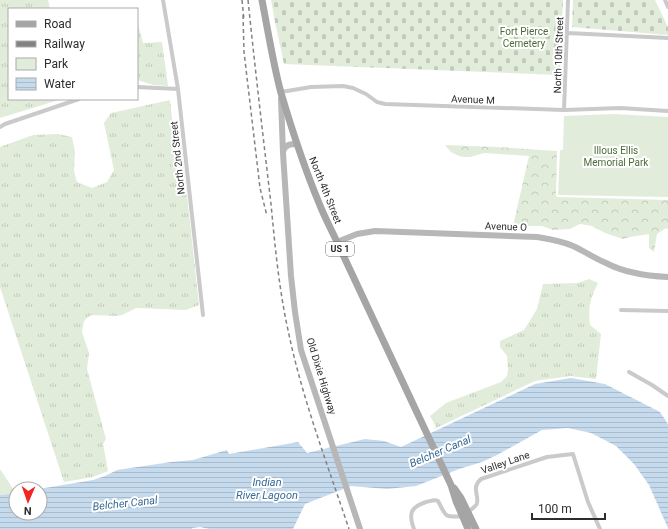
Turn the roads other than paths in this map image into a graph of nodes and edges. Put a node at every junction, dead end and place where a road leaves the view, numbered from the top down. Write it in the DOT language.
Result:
graph roads {
  1 [pos="163,0"];
  2 [pos="262,0"];
  3 [pos="568,0"];
  4 [pos="665,0"];
  5 [pos="668,8"];
  6 [pos="568,33"];
  7 [pos="668,38"];
  8 [pos="138,87"];
  9 [pos="178,90"];
  10 [pos="281,92"];
  11 [pos="76,100"];
  12 [pos="564,110"];
  13 [pos="668,112"];
  14 [pos="0,127"];
  15 [pos="297,144"];
  16 [pos="283,153"];
  17 [pos="337,242"];
  18 [pos="668,277"];
  19 [pos="621,310"];
  20 [pos="668,311"];
  21 [pos="202,315"];
  22 [pos="629,372"];
  23 [pos="668,396"];
  24 [pos="465,514"];
  25 [pos="360,529"];
  26 [pos="414,529"];
  27 [pos="468,529"];
  28 [pos="476,529"];
  29 [pos="600,529"];
  1 -- 9 [label="street, North 2nd Street"];
  2 -- 10 [label="main road, North 4th Street / US 1"];
  3 -- 6 [label="street, North 10th Street"];
  4 -- 5 [label="street"];
  6 -- 7 [label="street"];
  6 -- 12 [label="street, North 10th Street"];
  8 -- 9 [label="street"];
  9 -- 21 [label="street, North 2nd Street"];
  10 -- 12 [label="street, Avenue M"];
  10 -- 15 [label="main road, North 4th Street / US 1"];
  10 -- 16 [label="street, Old Dixie Highway"];
  11 -- 14 [label="street"];
  12 -- 13 [label="street, Avenue M"];
  15 -- 16 [label="street"];
  15 -- 17 [label="main road, North 4th Street / US 1"];
  16 -- 25 [label="street, Old Dixie Highway"];
  17 -- 18 [label="street, Avenue O"];
  17 -- 24 [label="main road, North 4th Street / US 1"];
  19 -- 20 [label="street"];
  22 -- 23 [label="street"];
  24 -- 26 [label="street"];
  24 -- 27 [label="main road, US 1"];
  24 -- 28 [label="main road, US 1"];
  24 -- 29 [label="street, Valley Lane"];
}
